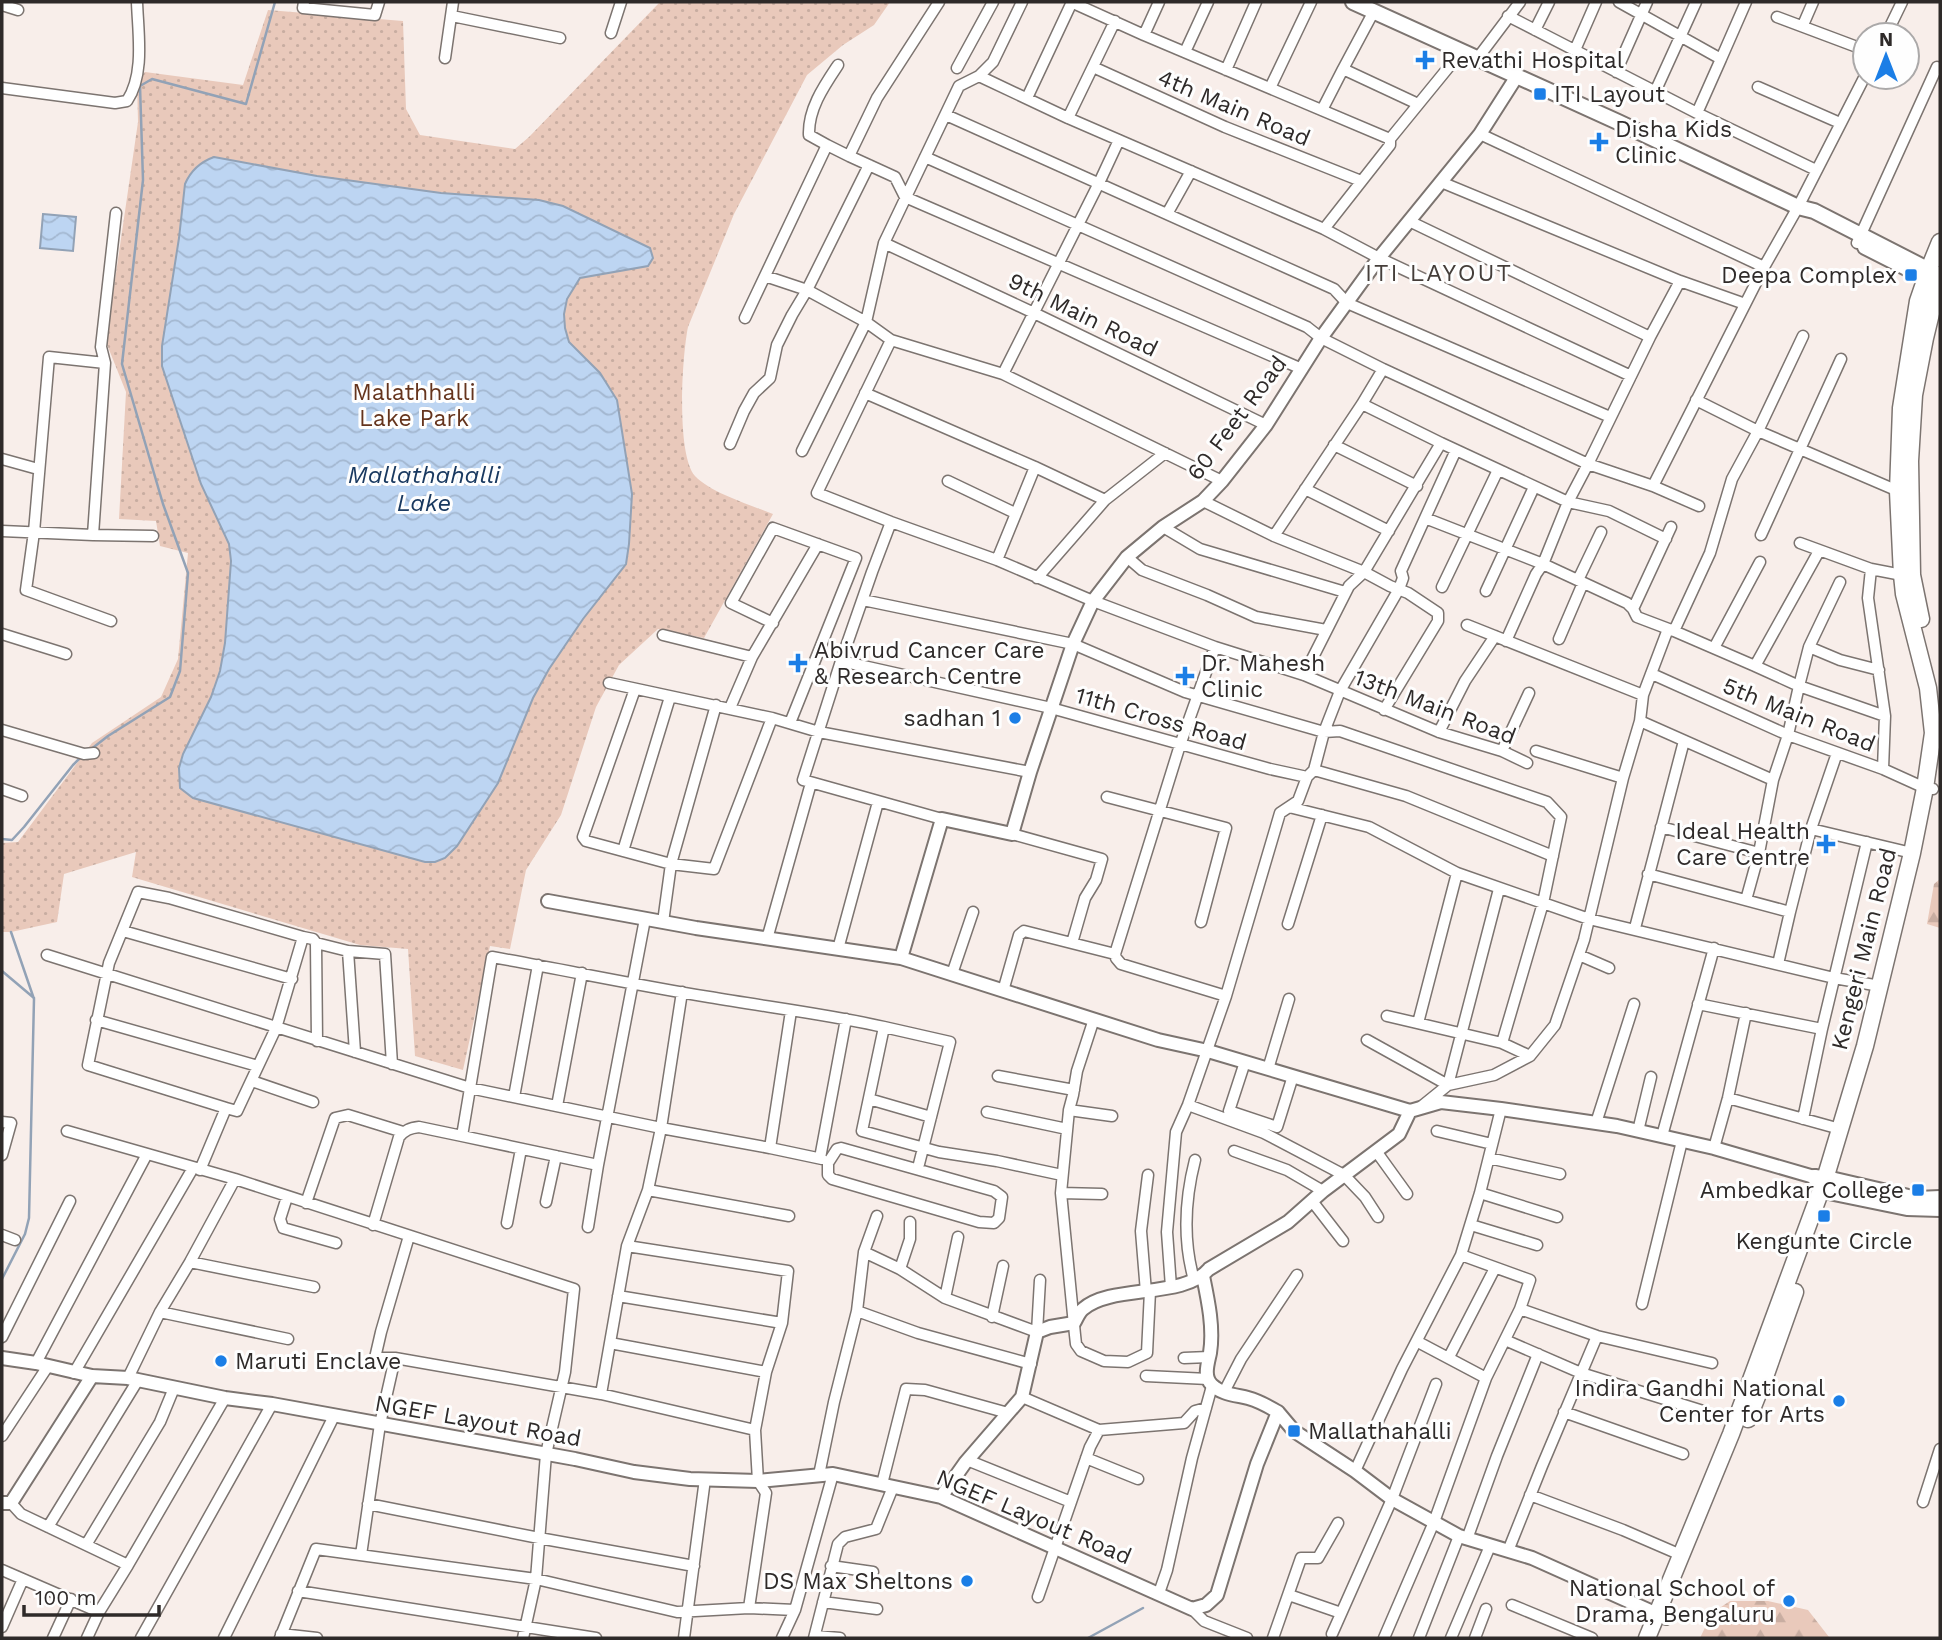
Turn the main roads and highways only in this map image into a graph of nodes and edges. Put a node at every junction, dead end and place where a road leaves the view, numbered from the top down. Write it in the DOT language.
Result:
graph roads {
  1 [pos="1353,2"];
  2 [pos="1940,242"];
  3 [pos="1935,276"];
  4 [pos="1910,594"];
  5 [pos="1929,789"];
  6 [pos="1825,1183"];
  7 [pos="1940,1198"];
  8 [pos="1940,1209"];
  9 [pos="1662,1616"];
  10 [pos="1647,1638"];
  11 [pos="1659,1638"];
  1 -- 3 [label="main road"];
  2 -- 3 [label="main road, Kengeri Main Road"];
  3 -- 4 [label="main road, Kengeri Main Road"];
  3 -- 4 [label="main road, Kengeri Main Road"];
  4 -- 5 [label="main road, Kengeri Main Road"];
  5 -- 6 [label="main road, Kengeri Main Road"];
  5 -- 6 [label="main road, Kengeri Main Road"];
  6 -- 7 [label="main road"];
  6 -- 8 [label="main road"];
  6 -- 9 [label="main road, Kengeri Main Road"];
  6 -- 9 [label="main road, Kengeri Main Road"];
  9 -- 10 [label="main road, Kengeri Main Road"];
  9 -- 11 [label="main road, Kengeri Main Road"];
}
